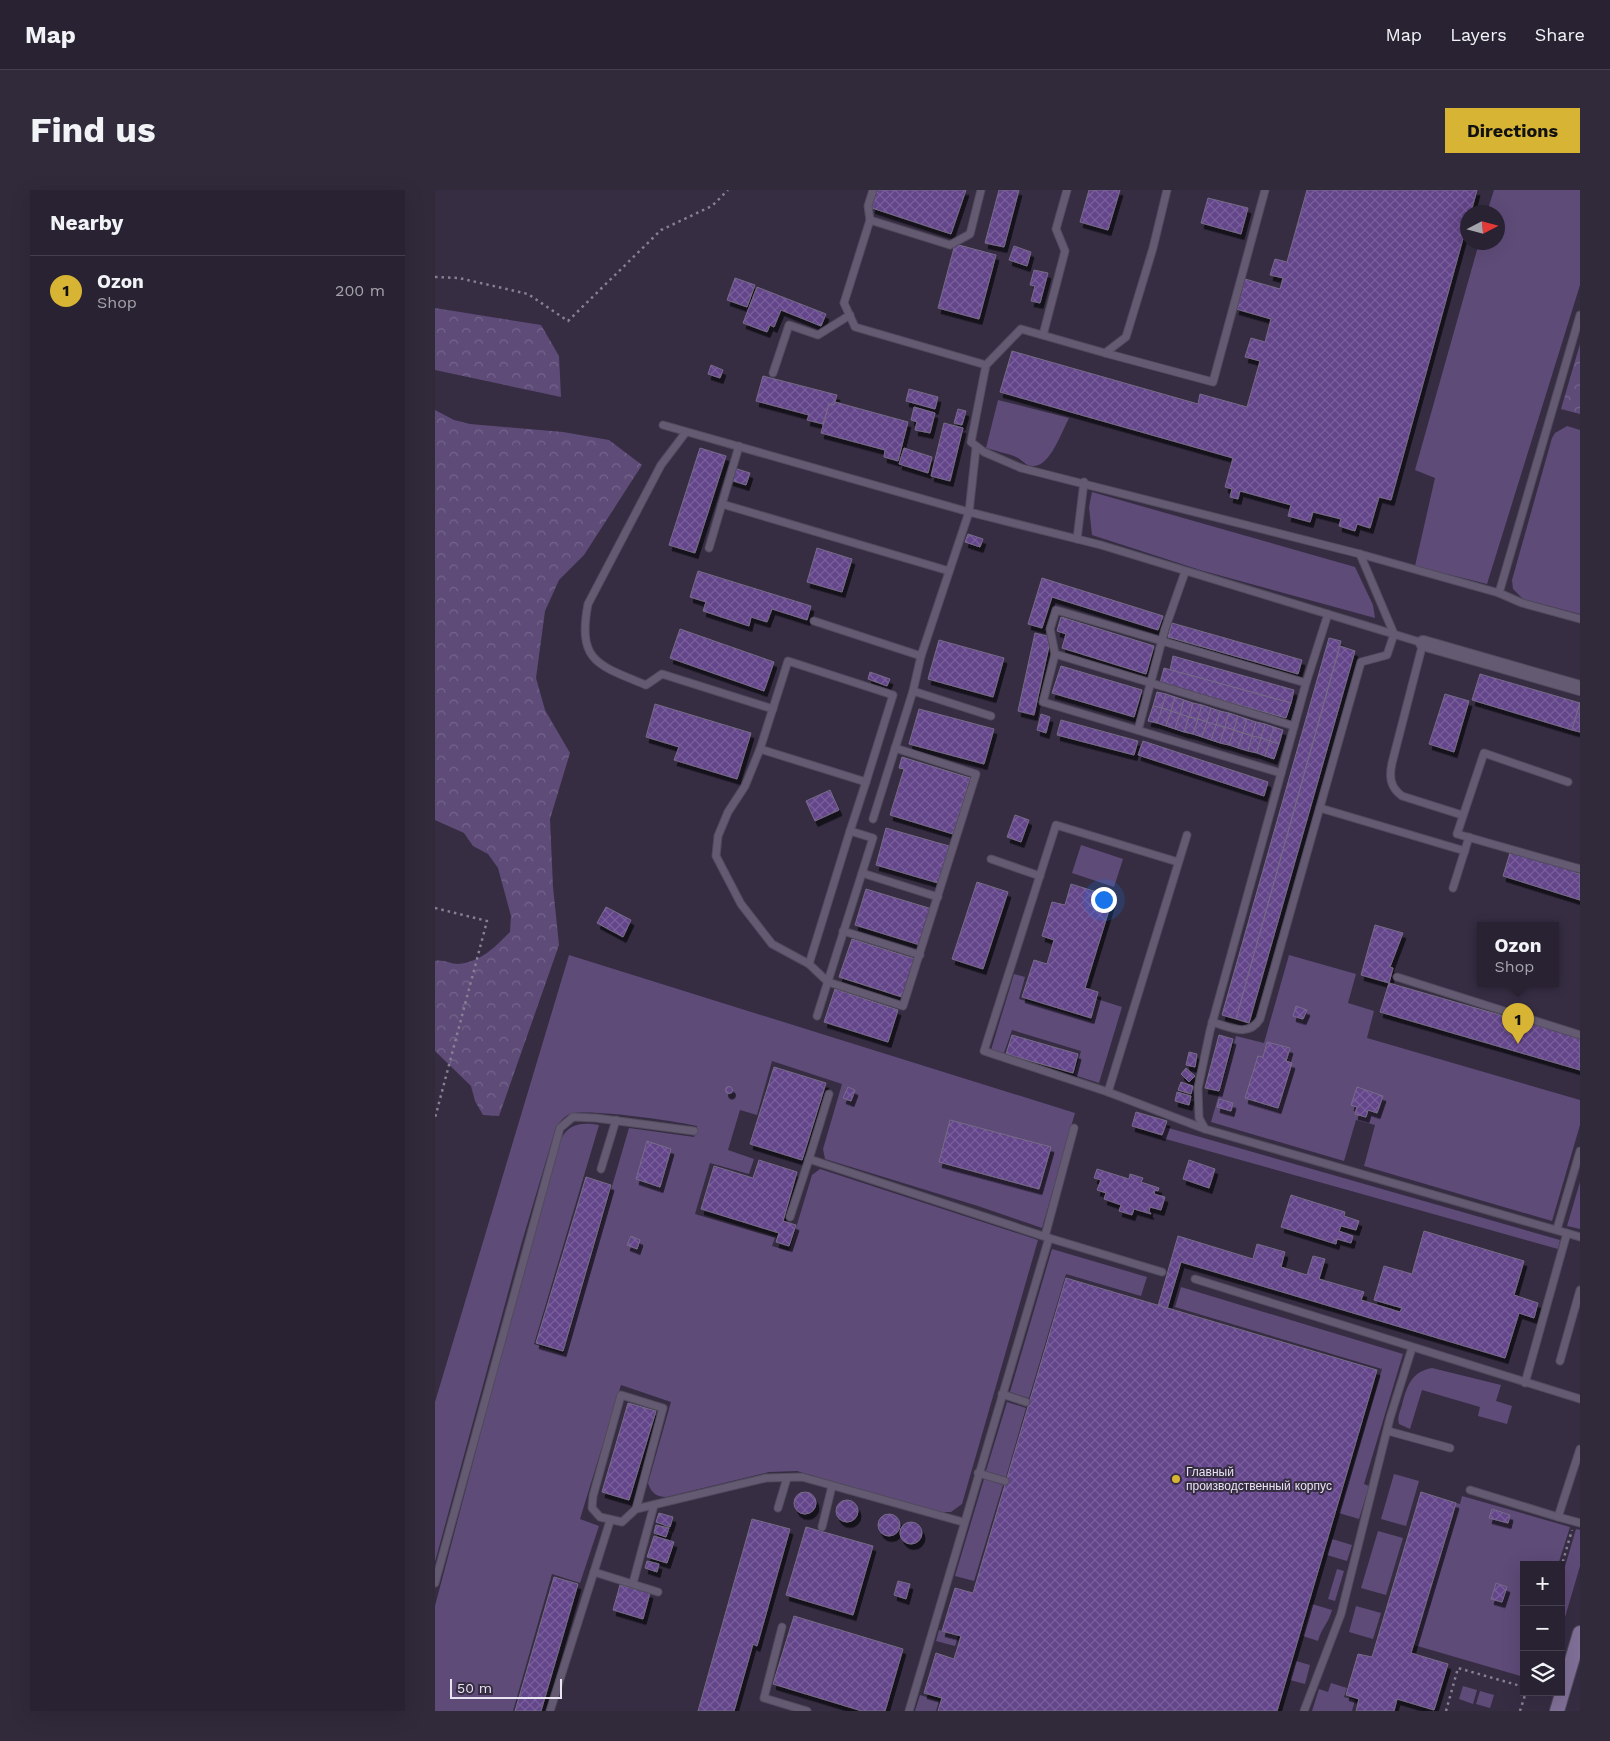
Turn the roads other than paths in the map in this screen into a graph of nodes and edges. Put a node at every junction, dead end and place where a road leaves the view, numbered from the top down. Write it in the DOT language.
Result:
graph roads {
  1 [pos="873,190"];
  2 [pos="981,190"];
  3 [pos="1067,190"];
  4 [pos="1167,190"];
  5 [pos="1265,190"];
  6 [pos="870,220"];
  7 [pos="850,315"];
  8 [pos="1580,315"];
  9 [pos="1043,335"];
  10 [pos="1105,353"];
  11 [pos="986,365"];
  12 [pos="773,373"];
  13 [pos="663,425"];
  14 [pos="686,432"];
  15 [pos="739,446"];
  16 [pos="976,448"];
  17 [pos="1084,482"];
  18 [pos="722,504"];
  19 [pos="969,512"];
  20 [pos="1077,540"];
  21 [pos="709,548"];
  22 [pos="1360,554"];
  23 [pos="949,571"];
  24 [pos="1185,572"];
  25 [pos="1499,593"];
  26 [pos="1328,614"];
  27 [pos="1580,619"];
  28 [pos="814,621"];
  29 [pos="1394,634"];
  30 [pos="1162,641"];
  31 [pos="1423,643"];
  32 [pos="1055,654"];
  33 [pos="921,656"];
  34 [pos="1306,683"];
  35 [pos="1151,684"];
  36 [pos="1580,688"];
  37 [pos="913,691"];
  38 [pos="773,709"];
  39 [pos="991,716"];
  40 [pos="1294,726"];
  41 [pos="1138,730"];
  42 [pos="895,748"];
  43 [pos="761,749"];
  44 [pos="1281,773"];
  45 [pos="866,782"];
  46 [pos="1568,782"];
  47 [pos="1320,808"];
  48 [pos="1463,815"];
  49 [pos="873,819"];
  50 [pos="851,831"];
  51 [pos="1187,835"];
  52 [pos="1469,837"];
  53 [pos="1465,851"];
  54 [pos="991,859"];
  55 [pos="1178,862"];
  56 [pos="1580,869"];
  57 [pos="862,873"];
  58 [pos="1039,876"];
  59 [pos="1453,888"];
  60 [pos="938,897"];
  61 [pos="843,931"];
  62 [pos="920,955"];
  63 [pos="809,964"];
  64 [pos="1397,977"];
  65 [pos="827,982"];
  66 [pos="817,1016"];
  67 [pos="1212,1022"];
  68 [pos="1580,1035"];
  69 [pos="1108,1092"];
  70 [pos="829,1094"];
  71 [pos="616,1120"];
  72 [pos="1074,1128"];
  73 [pos="1205,1129"];
  74 [pos="694,1131"];
  75 [pos="1580,1151"];
  76 [pos="809,1159"];
  77 [pos="601,1169"];
  78 [pos="790,1217"];
  79 [pos="1557,1229"];
  80 [pos="1567,1233"];
  81 [pos="1047,1237"];
  82 [pos="1580,1237"];
  83 [pos="1162,1272"];
  84 [pos="1195,1279"];
  85 [pos="1580,1290"];
  86 [pos="1413,1348"];
  87 [pos="1560,1361"];
  88 [pos="1525,1383"];
  89 [pos="1002,1394"];
  90 [pos="1580,1399"];
  91 [pos="1026,1402"];
  92 [pos="1388,1431"];
  93 [pos="1450,1448"];
  94 [pos="1580,1449"];
  95 [pos="978,1473"];
  96 [pos="787,1478"];
  97 [pos="1005,1481"];
  98 [pos="832,1486"];
  99 [pos="1470,1490"];
  100 [pos="654,1504"];
  101 [pos="778,1508"];
  102 [pos="636,1509"];
  103 [pos="1558,1517"];
  104 [pos="610,1521"];
  105 [pos="963,1522"];
  106 [pos="1577,1522"];
  107 [pos="822,1527"];
  108 [pos="594,1572"];
  109 [pos="435,1583"];
  110 [pos="633,1583"];
  111 [pos="658,1592"];
  112 [pos="782,1627"];
  113 [pos="1580,1633"];
  114 [pos="550,1711"];
  115 [pos="807,1711"];
  116 [pos="909,1711"];
  117 [pos="1304,1711"];
  118 [pos="1557,1711"];
  1 -- 6 [label="lane"];
  2 -- 6 [label="lane"];
  3 -- 9 [label="lane"];
  4 -- 10 [label="lane"];
  5 -- 10 [label="lane"];
  6 -- 7 [label="lane"];
  7 -- 11 [label="lane"];
  7 -- 12 [label="lane"];
  8 -- 25 [label="lane"];
  9 -- 10 [label="lane"];
  9 -- 11 [label="lane"];
  11 -- 16 [label="lane"];
  13 -- 14 [label="lane"];
  14 -- 15 [label="lane"];
  14 -- 38 [label="lane"];
  15 -- 18 [label="lane"];
  15 -- 19 [label="lane"];
  16 -- 17 [label="lane"];
  16 -- 19 [label="lane"];
  17 -- 20 [label="lane"];
  17 -- 22 [label="lane"];
  18 -- 21 [label="lane"];
  18 -- 23 [label="lane"];
  19 -- 20 [label="lane"];
  19 -- 23 [label="lane"];
  20 -- 24 [label="lane"];
  22 -- 25 [label="lane"];
  22 -- 29 [label="lane"];
  23 -- 33 [label="lane"];
  24 -- 26 [label="lane"];
  24 -- 30 [label="lane"];
  25 -- 27 [label="lane"];
  26 -- 29 [label="lane"];
  26 -- 34 [label="lane"];
  28 -- 33 [label="lane"];
  29 -- 31 [label="lane"];
  29 -- 47 [label="lane"];
  30 -- 32 [label="lane"];
  30 -- 34 [label="lane"];
  30 -- 35 [label="lane"];
  31 -- 36 [label="street"];
  31 -- 48 [label="lane"];
  32 -- 35 [label="lane"];
  32 -- 41 [label="lane"];
  33 -- 37 [label="lane"];
  34 -- 40 [label="lane"];
  35 -- 40 [label="lane"];
  35 -- 41 [label="lane"];
  37 -- 39 [label="lane"];
  37 -- 42 [label="lane"];
  38 -- 43 [label="lane"];
  38 -- 45 [label="lane"];
  40 -- 44 [label="lane"];
  41 -- 44 [label="lane"];
  42 -- 49 [label="lane"];
  42 -- 60 [label="lane"];
  43 -- 45 [label="lane"];
  43 -- 63 [label="lane"];
  44 -- 67 [label="lane"];
  45 -- 50 [label="lane"];
  46 -- 48 [label="lane"];
  47 -- 53 [label="lane"];
  47 -- 67 [label="lane"];
  48 -- 52 [label="lane"];
  50 -- 57 [label="lane"];
  50 -- 63 [label="lane"];
  51 -- 55 [label="lane"];
  52 -- 53 [label="lane"];
  52 -- 56 [label="lane"];
  53 -- 59 [label="lane"];
  54 -- 58 [label="lane"];
  55 -- 58 [label="lane"];
  55 -- 69 [label="lane"];
  57 -- 60 [label="lane"];
  57 -- 61 [label="lane"];
  58 -- 69 [label="lane"];
  60 -- 62 [label="lane"];
  61 -- 62 [label="lane"];
  61 -- 65 [label="lane"];
  62 -- 65 [label="lane"];
  63 -- 65 [label="lane"];
  64 -- 68 [label="lane"];
  65 -- 66 [label="lane"];
  67 -- 73 [label="lane"];
  69 -- 73 [label="lane"];
  70 -- 76 [label="lane"];
  71 -- 74 [label="lane"];
  71 -- 77 [label="lane"];
  71 -- 109 [label="lane"];
  72 -- 81 [label="lane"];
  73 -- 79 [label="lane"];
  75 -- 79 [label="lane"];
  76 -- 78 [label="lane"];
  76 -- 81 [label="lane"];
  79 -- 80 [label="lane"];
  80 -- 82 [label="lane"];
  80 -- 88 [label="lane"];
  81 -- 83 [label="lane"];
  81 -- 89 [label="lane"];
  84 -- 86 [label="lane"];
  85 -- 87 [label="lane"];
  86 -- 88 [label="lane"];
  86 -- 92 [label="lane"];
  88 -- 90 [label="lane"];
  89 -- 91 [label="lane"];
  89 -- 95 [label="lane"];
  92 -- 93 [label="lane"];
  92 -- 117 [label="lane"];
  94 -- 103 [label="lane"];
  95 -- 97 [label="lane"];
  95 -- 105 [label="lane"];
  96 -- 98 [label="lane"];
  96 -- 100 [label="lane"];
  96 -- 101 [label="lane"];
  98 -- 105 [label="lane"];
  98 -- 107 [label="lane"];
  99 -- 103 [label="lane"];
  100 -- 102 [label="lane"];
  100 -- 110 [label="lane"];
  102 -- 104 [label="lane"];
  102 -- 104 [label="lane"];
  103 -- 106 [label="lane"];
  104 -- 108 [label="lane"];
  105 -- 116 [label="lane"];
  108 -- 110 [label="lane"];
  108 -- 114 [label="lane"];
  110 -- 111 [label="lane"];
  112 -- 115 [label="lane"];
  113 -- 118 [label="main road"];
}
